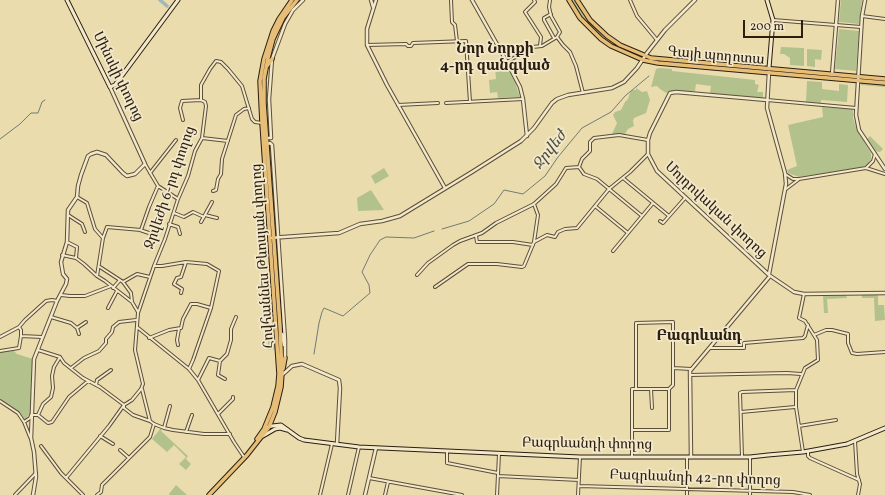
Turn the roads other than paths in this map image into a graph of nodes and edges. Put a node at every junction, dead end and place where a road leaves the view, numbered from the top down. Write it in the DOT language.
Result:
graph roads {
  1 [pos="67,0"];
  2 [pos="178,0"];
  3 [pos="292,0"];
  4 [pos="297,0"];
  5 [pos="303,0"];
  6 [pos="371,0"];
  7 [pos="376,0"];
  8 [pos="451,0"];
  9 [pos="472,0"];
  10 [pos="534,0"];
  11 [pos="550,0"];
  12 [pos="570,0"];
  13 [pos="577,0"];
  14 [pos="630,0"];
  15 [pos="695,0"];
  16 [pos="767,0"];
  17 [pos="838,0"];
  18 [pos="865,0"];
  19 [pos="373,8"];
  20 [pos="293,10"];
  21 [pos="551,14"];
  22 [pos="862,16"];
  23 [pos="885,19"];
  24 [pos="773,20"];
  25 [pos="836,25"];
  26 [pos="862,27"];
  27 [pos="556,38"];
  28 [pos="657,40"];
  29 [pos="457,41"];
  30 [pos="367,45"];
  31 [pos="540,46"];
  32 [pos="645,56"];
  33 [pos="272,59"];
  34 [pos="643,60"];
  35 [pos="507,62"];
  36 [pos="266,67"];
  37 [pos="769,71"];
  38 [pos="832,75"];
  39 [pos="857,79"];
  40 [pos="885,79"];
  41 [pos="885,83"];
  42 [pos="110,87"];
  43 [pos="583,93"];
  44 [pos="262,95"];
  45 [pos="523,99"];
  46 [pos="201,100"];
  47 [pos="767,100"];
  48 [pos="470,102"];
  49 [pos="263,103"];
  50 [pos="438,103"];
  51 [pos="446,103"];
  52 [pos="398,105"];
  53 [pos="249,108"];
  54 [pos="856,108"];
  55 [pos="183,120"];
  56 [pos="262,123"];
  57 [pos="527,136"];
  58 [pos="202,138"];
  59 [pos="176,140"];
  60 [pos="648,140"];
  61 [pos="228,141"];
  62 [pos="266,142"];
  63 [pos="648,154"];
  64 [pos="874,154"];
  65 [pos="145,164"];
  66 [pos="580,167"];
  67 [pos="866,168"];
  68 [pos="885,169"];
  69 [pos="150,173"];
  70 [pos="785,173"];
  71 [pos="885,174"];
  72 [pos="623,178"];
  73 [pos="799,179"];
  74 [pos="158,186"];
  75 [pos="446,188"];
  76 [pos="609,189"];
  77 [pos="786,189"];
  78 [pos="214,191"];
  79 [pos="77,197"];
  80 [pos="685,198"];
  81 [pos="178,199"];
  82 [pos="212,202"];
  83 [pos="653,203"];
  84 [pos="534,204"];
  85 [pos="595,206"];
  86 [pos="174,213"];
  87 [pos="68,215"];
  88 [pos="204,216"];
  89 [pos="642,216"];
  90 [pos="669,216"];
  91 [pos="217,218"];
  92 [pos="660,221"];
  93 [pos="201,222"];
  94 [pos="170,224"];
  95 [pos="140,230"];
  96 [pos="85,232"];
  97 [pos="628,233"];
  98 [pos="152,234"];
  99 [pos="180,234"];
  100 [pos="476,236"];
  101 [pos="103,238"];
  102 [pos="272,238"];
  103 [pos="278,238"];
  104 [pos="67,242"];
  105 [pos="533,244"];
  106 [pos="613,251"];
  107 [pos="62,255"];
  108 [pos="76,258"];
  109 [pos="186,262"];
  110 [pos="100,266"];
  111 [pos="154,266"];
  112 [pos="769,275"];
  113 [pos="97,276"];
  114 [pos="417,276"];
  115 [pos="150,277"];
  116 [pos="120,280"];
  117 [pos="123,282"];
  118 [pos="112,287"];
  119 [pos="435,287"];
  120 [pos="118,291"];
  121 [pos="181,293"];
  122 [pos="885,293"];
  123 [pos="804,294"];
  124 [pos="61,295"];
  125 [pos="57,301"];
  126 [pos="132,302"];
  127 [pos="108,308"];
  128 [pos="211,308"];
  129 [pos="138,313"];
  130 [pos="50,317"];
  131 [pos="236,317"];
  132 [pos="137,320"];
  133 [pos="86,322"];
  134 [pos="808,325"];
  135 [pos="280,326"];
  136 [pos="19,327"];
  137 [pos="137,327"];
  138 [pos="78,328"];
  139 [pos="179,329"];
  140 [pos="78,334"];
  141 [pos="814,335"];
  142 [pos="22,336"];
  143 [pos="0,337"];
  144 [pos="42,337"];
  145 [pos="149,338"];
  146 [pos="178,345"];
  147 [pos="285,347"];
  148 [pos="708,348"];
  149 [pos="38,350"];
  150 [pos="0,351"];
  151 [pos="885,352"];
  152 [pos="60,357"];
  153 [pos="285,358"];
  154 [pos="220,361"];
  155 [pos="71,368"];
  156 [pos="673,368"];
  157 [pos="188,369"];
  158 [pos="691,369"];
  159 [pos="112,370"];
  160 [pos="282,374"];
  161 [pos="801,374"];
  162 [pos="689,375"];
  163 [pos="225,379"];
  164 [pos="198,380"];
  165 [pos="88,382"];
  166 [pos="96,384"];
  167 [pos="279,386"];
  168 [pos="636,388"];
  169 [pos="141,389"];
  170 [pos="651,389"];
  171 [pos="669,389"];
  172 [pos="796,390"];
  173 [pos="233,397"];
  174 [pos="0,402"];
  175 [pos="124,405"];
  176 [pos="170,406"];
  177 [pos="796,407"];
  178 [pos="652,408"];
  179 [pos="741,412"];
  180 [pos="218,414"];
  181 [pos="32,415"];
  182 [pos="38,415"];
  183 [pos="192,415"];
  184 [pos="836,420"];
  185 [pos="150,421"];
  186 [pos="24,422"];
  187 [pos="154,424"];
  188 [pos="798,426"];
  189 [pos="268,427"];
  190 [pos="164,428"];
  191 [pos="885,428"];
  192 [pos="264,429"];
  193 [pos="288,430"];
  194 [pos="632,430"];
  195 [pos="186,432"];
  196 [pos="230,434"];
  197 [pos="261,435"];
  198 [pos="100,436"];
  199 [pos="31,438"];
  200 [pos="856,441"];
  201 [pos="112,444"];
  202 [pos="332,444"];
  203 [pos="337,444"];
  204 [pos="41,446"];
  205 [pos="359,447"];
  206 [pos="376,448"];
  207 [pos="120,450"];
  208 [pos="447,451"];
  209 [pos="808,451"];
  210 [pos="803,452"];
  211 [pos="499,454"];
  212 [pos="244,456"];
  213 [pos="580,457"];
  214 [pos="632,457"];
  215 [pos="689,457"];
  216 [pos="742,457"];
  217 [pos="750,457"];
  218 [pos="130,458"];
  219 [pos="36,473"];
  220 [pos="498,475"];
  221 [pos="66,478"];
  222 [pos="369,478"];
  223 [pos="579,480"];
  224 [pos="859,480"];
  225 [pos="388,482"];
  226 [pos="579,486"];
  227 [pos="687,489"];
  228 [pos="750,490"];
  229 [pos="15,495"];
  230 [pos="33,495"];
  231 [pos="83,495"];
  232 [pos="97,495"];
  233 [pos="208,495"];
  234 [pos="320,495"];
  235 [pos="348,495"];
  236 [pos="366,495"];
  237 [pos="385,495"];
  238 [pos="462,495"];
  239 [pos="497,495"];
  240 [pos="578,495"];
  241 [pos="687,495"];
  242 [pos="750,495"];
  243 [pos="810,495"];
  244 [pos="858,495"];
  1 -- 42 [label="main road, Մինսկի փողոց"];
  2 -- 42 [label="main road"];
  3 -- 44 [label="main road, Հովհաննես Թևոսյան փողոց"];
  4 -- 20 [label="street"];
  4 -- 36 [label="main road, Հովհաննես Թևոսյան փողոց"];
  5 -- 20 [label="street"];
  6 -- 19 [label="street"];
  7 -- 19 [label="street"];
  8 -- 29 [label="street"];
  9 -- 35 [label="street"];
  10 -- 31 [label="street"];
  11 -- 21 [label="street"];
  12 -- 34 [label="main road, Գայի պողոտա"];
  13 -- 32 [label="main road, Գայի պողոտա"];
  14 -- 28 [label="street"];
  15 -- 28 [label="street"];
  16 -- 24 [label="main road"];
  17 -- 25 [label="street"];
  18 -- 22 [label="street"];
  19 -- 30 [label="street"];
  20 -- 33 [label="street"];
  21 -- 27 [label="street"];
  21 -- 27 [label="street"];
  22 -- 23 [label="street"];
  22 -- 26 [label="street"];
  24 -- 25 [label="street"];
  24 -- 37 [label="main road"];
  25 -- 26 [label="street"];
  25 -- 38 [label="street"];
  26 -- 39 [label="street"];
  27 -- 31 [label="street"];
  27 -- 43 [label="street"];
  28 -- 32 [label="street"];
  29 -- 30 [label="street"];
  29 -- 48 [label="street"];
  30 -- 52 [label="street"];
  31 -- 35 [label="street"];
  32 -- 34 [label="street"];
  32 -- 37 [label="main road, Գայի պողոտա"];
  33 -- 36 [label="main road"];
  33 -- 62 [label="street"];
  34 -- 37 [label="main road, Գայի պողոտա"];
  34 -- 43 [label="street"];
  35 -- 45 [label="street"];
  36 -- 44 [label="main road, Հովհաննես Թևոսյան փողոց"];
  37 -- 38 [label="main road, Գայի պողոտա"];
  37 -- 39 [label="main road, Գայի պողոտա"];
  37 -- 47 [label="street"];
  38 -- 39 [label="main road, Գայի պողոտա"];
  39 -- 40 [label="main road, Գայի պողոտա"];
  39 -- 41 [label="main road, Գայի պողոտա"];
  39 -- 54 [label="street"];
  42 -- 65 [label="street, Մինսկի փողոց"];
  43 -- 57 [label="street"];
  44 -- 49 [label="main road, Հովհաննես Թևոսյան փողոց"];
  45 -- 48 [label="street"];
  45 -- 57 [label="street"];
  46 -- 53 [label="street, Ջրվեժի 6-րդ փողոց"];
  46 -- 55 [label="street"];
  46 -- 58 [label="street, Ջրվեժի 6-րդ փողոց"];
  47 -- 54 [label="street"];
  47 -- 60 [label="street, Մոլդովական փողոց"];
  47 -- 70 [label="street"];
  48 -- 51 [label="street"];
  49 -- 56 [label="main road, Հովհաննես Թևոսյան փողոց"];
  49 -- 62 [label="main road, Հովհաննես Թևոսյան փողոց"];
  50 -- 52 [label="street"];
  52 -- 75 [label="street"];
  53 -- 56 [label="street, Ջրվեժի 6-րդ փողոց"];
  53 -- 61 [label="street"];
  54 -- 64 [label="street"];
  56 -- 62 [label="main road, Հովհաննես Թևոսյան փողոց"];
  57 -- 75 [label="street"];
  58 -- 61 [label="street"];
  58 -- 81 [label="street, Ջրվեժի 6-րդ փողոց"];
  59 -- 69 [label="street"];
  60 -- 63 [label="street, Մոլդովական փողոց"];
  60 -- 66 [label="street"];
  61 -- 78 [label="street"];
  62 -- 102 [label="main road, Հովհաննես Թևոսյան փողոց"];
  62 -- 103 [label="street"];
  63 -- 72 [label="street"];
  63 -- 80 [label="street, Մոլդովական փողոց"];
  64 -- 67 [label="street"];
  64 -- 68 [label="street"];
  65 -- 69 [label="street"];
  65 -- 79 [label="street"];
  66 -- 76 [label="street"];
  66 -- 84 [label="street"];
  67 -- 71 [label="street"];
  67 -- 73 [label="street"];
  69 -- 74 [label="street"];
  70 -- 73 [label="street"];
  70 -- 77 [label="street"];
  72 -- 76 [label="street"];
  72 -- 83 [label="street"];
  73 -- 77 [label="street"];
  74 -- 81 [label="street"];
  74 -- 95 [label="street"];
  75 -- 103 [label="street"];
  76 -- 85 [label="street"];
  76 -- 89 [label="street"];
  77 -- 112 [label="street"];
  79 -- 87 [label="street"];
  79 -- 101 [label="street"];
  80 -- 90 [label="street"];
  80 -- 112 [label="street, Մոլդովական փողոց"];
  81 -- 86 [label="street, Ջրվեժի 6-րդ փողոց"];
  82 -- 88 [label="street"];
  83 -- 89 [label="street"];
  83 -- 90 [label="street"];
  84 -- 100 [label="street"];
  84 -- 105 [label="street"];
  85 -- 97 [label="street"];
  85 -- 105 [label="street"];
  86 -- 88 [label="street"];
  86 -- 94 [label="street, Ջրվեժի 6-րդ փողոց"];
  87 -- 96 [label="street"];
  87 -- 104 [label="street"];
  88 -- 91 [label="street"];
  88 -- 93 [label="street"];
  89 -- 97 [label="street"];
  90 -- 92 [label="street"];
  94 -- 99 [label="street"];
  94 -- 111 [label="street, Ջրվեժի 6-րդ փողոց"];
  95 -- 98 [label="street"];
  95 -- 101 [label="street"];
  97 -- 106 [label="street"];
  100 -- 105 [label="street"];
  100 -- 114 [label="street"];
  101 -- 110 [label="street"];
  102 -- 103 [label="street"];
  102 -- 135 [label="main road, Հովհաննես Թևոսյան փողոց"];
  102 -- 167 [label="main road, Հովհաննես Թևոսյան փողոց"];
  103 -- 147 [label="street"];
  104 -- 107 [label="street"];
  104 -- 108 [label="street"];
  105 -- 119 [label="street"];
  107 -- 108 [label="street"];
  107 -- 124 [label="street"];
  108 -- 113 [label="street"];
  109 -- 111 [label="street"];
  109 -- 121 [label="street"];
  109 -- 128 [label="street"];
  110 -- 113 [label="street"];
  110 -- 116 [label="street"];
  111 -- 115 [label="street, Ջրվեժի 6-րդ փողոց"];
  112 -- 123 [label="street, Մոլդովական փողոց"];
  112 -- 148 [label="street"];
  113 -- 118 [label="street"];
  115 -- 117 [label="street"];
  115 -- 129 [label="street, Ջրվեժի 6-րդ փողոց"];
  116 -- 117 [label="street"];
  116 -- 118 [label="street"];
  117 -- 126 [label="street"];
  118 -- 120 [label="street"];
  118 -- 124 [label="street"];
  120 -- 126 [label="street"];
  120 -- 127 [label="street"];
  122 -- 123 [label="street, Մոլդովական փողոց"];
  123 -- 134 [label="street"];
  124 -- 125 [label="street"];
  125 -- 130 [label="street"];
  125 -- 136 [label="street"];
  126 -- 129 [label="street"];
  128 -- 139 [label="street"];
  128 -- 157 [label="street"];
  129 -- 132 [label="street, Ջրվեժի 6-րդ փողոց"];
  130 -- 138 [label="street"];
  130 -- 144 [label="street"];
  131 -- 154 [label="street"];
  132 -- 137 [label="street, Ջրվեժի 6-րդ փողոց"];
  132 -- 155 [label="street"];
  133 -- 138 [label="street"];
  134 -- 141 [label="street"];
  134 -- 148 [label="street"];
  135 -- 147 [label="street"];
  135 -- 160 [label="main road, Հովհաննես Թևոսյան փողոց"];
  136 -- 142 [label="street"];
  136 -- 143 [label="street"];
  137 -- 145 [label="street"];
  137 -- 169 [label="street, Ջրվեժի 6-րդ փողոց"];
  138 -- 140 [label="street"];
  139 -- 145 [label="street"];
  139 -- 146 [label="street"];
  141 -- 151 [label="street"];
  141 -- 161 [label="street"];
  142 -- 144 [label="street"];
  142 -- 150 [label="street"];
  144 -- 149 [label="street"];
  145 -- 157 [label="street"];
  147 -- 153 [label="street"];
  148 -- 158 [label="street"];
  149 -- 152 [label="street"];
  149 -- 181 [label="street"];
  152 -- 155 [label="street"];
  152 -- 182 [label="street"];
  153 -- 160 [label="main road"];
  154 -- 163 [label="street"];
  154 -- 164 [label="street"];
  155 -- 165 [label="street"];
  156 -- 158 [label="street"];
  156 -- 168 [label="street"];
  156 -- 171 [label="street"];
  157 -- 164 [label="street"];
  158 -- 162 [label="street"];
  159 -- 166 [label="street"];
  160 -- 167 [label="main road, Հովհաննես Թևոսյան փողոց"];
  160 -- 203 [label="street"];
  161 -- 162 [label="street"];
  161 -- 172 [label="street"];
  162 -- 215 [label="street"];
  164 -- 180 [label="street"];
  165 -- 166 [label="street"];
  165 -- 182 [label="street"];
  166 -- 175 [label="street"];
  167 -- 189 [label="main road, Հովհաննես Թևոսյան փողոց"];
  167 -- 192 [label="main road, Հովհաննես Թևոսյան փողոց"];
  168 -- 170 [label="street"];
  168 -- 194 [label="street"];
  169 -- 175 [label="street"];
  169 -- 185 [label="street, Ջրվեժի 6-րդ փողոց"];
  170 -- 171 [label="street"];
  170 -- 178 [label="street"];
  171 -- 194 [label="street"];
  172 -- 177 [label="street"];
  172 -- 179 [label="street"];
  173 -- 180 [label="street"];
  174 -- 186 [label="street"];
  175 -- 185 [label="street"];
  175 -- 198 [label="street"];
  176 -- 190 [label="street"];
  177 -- 179 [label="street"];
  177 -- 188 [label="street"];
  179 -- 216 [label="street"];
  180 -- 196 [label="street"];
  181 -- 182 [label="street"];
  181 -- 186 [label="street"];
  181 -- 199 [label="street"];
  183 -- 195 [label="street"];
  184 -- 188 [label="street"];
  185 -- 187 [label="street"];
  186 -- 199 [label="street"];
  187 -- 190 [label="street"];
  187 -- 218 [label="street"];
  188 -- 210 [label="street"];
  189 -- 192 [label="main road"];
  189 -- 193 [label="main road, Բագրևանդի փողոց"];
  189 -- 197 [label="main road, Հովհաննես Թևոսյան փողոց"];
  190 -- 195 [label="street"];
  191 -- 200 [label="main road, Բագրևանդի փողոց"];
  192 -- 197 [label="main road, Հովհաննես Թևոսյան փողոց"];
  193 -- 197 [label="main road"];
  193 -- 202 [label="main road, Բագրևանդի փողոց"];
  194 -- 214 [label="street"];
  195 -- 196 [label="street"];
  196 -- 212 [label="street"];
  197 -- 212 [label="main road, Հովհաննես Թևոսյան փողոց"];
  198 -- 201 [label="street"];
  198 -- 221 [label="street"];
  199 -- 219 [label="street"];
  200 -- 209 [label="main road, Բագրևանդի փողոց"];
  200 -- 224 [label="street"];
  202 -- 203 [label="main road, Բագրևանդի փողոց"];
  202 -- 234 [label="street"];
  203 -- 205 [label="main road, Բագրևանդի փողոց"];
  204 -- 221 [label="street"];
  205 -- 206 [label="main road, Բագրևանդի փողոց"];
  205 -- 235 [label="street"];
  206 -- 208 [label="main road, Բագրևանդի փողոց"];
  206 -- 222 [label="street"];
  207 -- 218 [label="street"];
  208 -- 211 [label="main road, Բագրևանդի փողոց"];
  208 -- 220 [label="street"];
  209 -- 210 [label="main road, Բագրևանդի փողոց"];
  209 -- 224 [label="street"];
  210 -- 217 [label="main road, Բագրևանդի փողոց"];
  211 -- 213 [label="main road, Բագրևանդի փողոց"];
  211 -- 220 [label="street"];
  212 -- 233 [label="main road, Հովհաննես Թևոսյան փողոց"];
  213 -- 214 [label="main road, Բագրևանդի փողոց"];
  213 -- 223 [label="street"];
  214 -- 215 [label="main road, Բագրևանդի փողոց"];
  215 -- 216 [label="main road, Բագրևանդի փողոց"];
  215 -- 227 [label="street"];
  216 -- 217 [label="main road, Բագրևանդի փողոց"];
  217 -- 228 [label="street"];
  218 -- 232 [label="street"];
  219 -- 229 [label="street"];
  219 -- 230 [label="street"];
  220 -- 223 [label="street"];
  220 -- 239 [label="street"];
  221 -- 231 [label="street"];
  222 -- 225 [label="street"];
  222 -- 236 [label="street"];
  223 -- 226 [label="street"];
  224 -- 244 [label="street"];
  225 -- 237 [label="street"];
  225 -- 238 [label="street"];
  226 -- 227 [label="street, Բագրևանդի 42-րդ փողոց"];
  226 -- 240 [label="street"];
  227 -- 228 [label="street, Բագրևանդի 42-րդ փողոց"];
  227 -- 241 [label="street"];
  228 -- 242 [label="street"];
  228 -- 243 [label="street, Բագրևանդի 42-րդ փողոց"];
}
